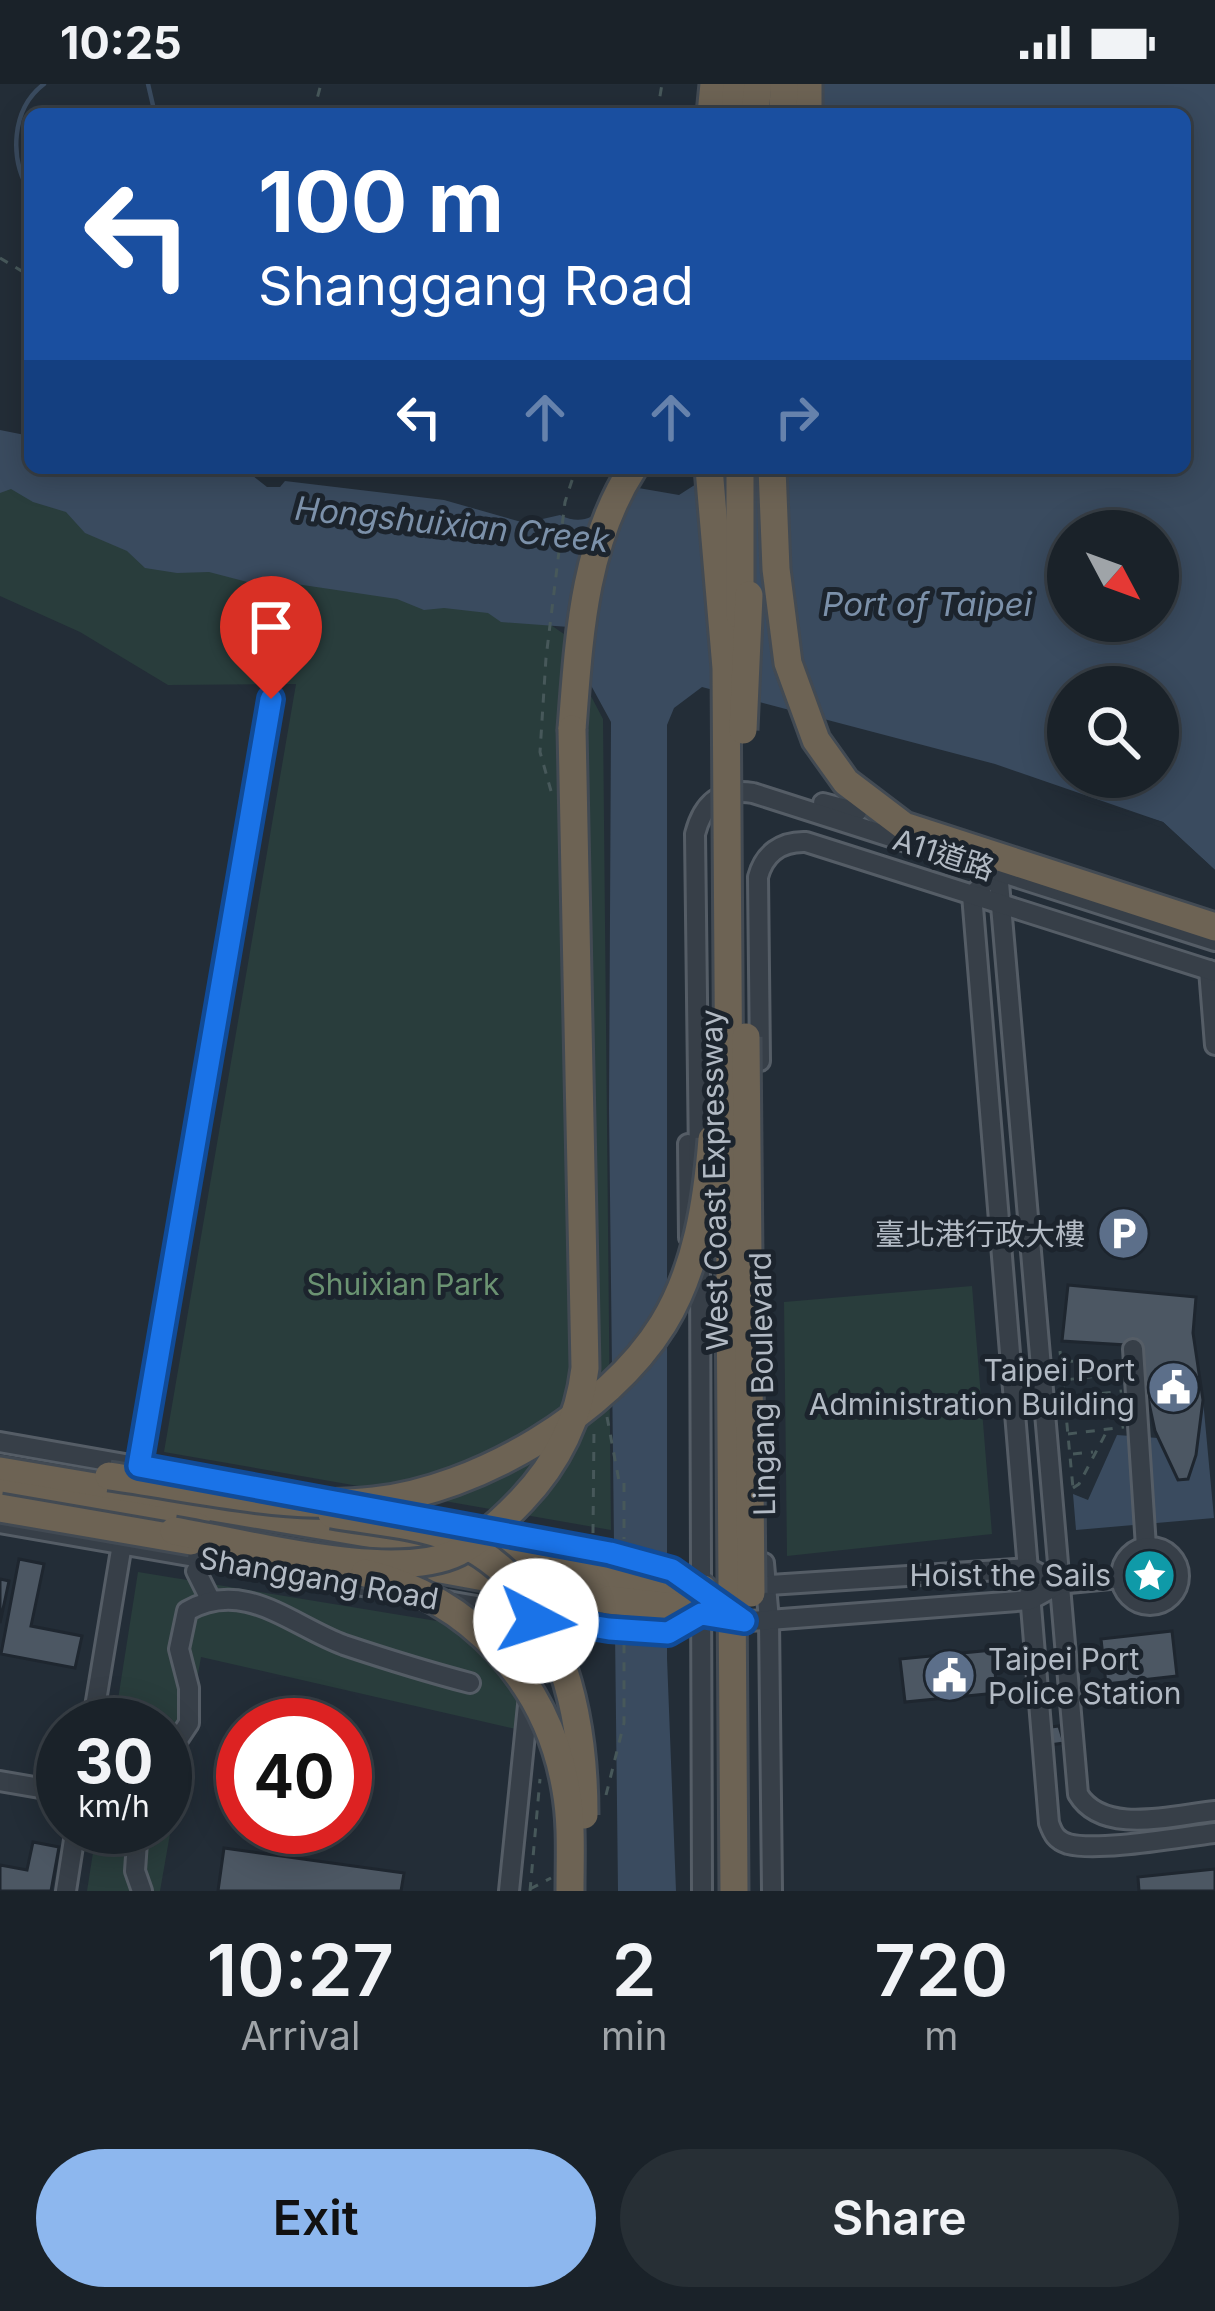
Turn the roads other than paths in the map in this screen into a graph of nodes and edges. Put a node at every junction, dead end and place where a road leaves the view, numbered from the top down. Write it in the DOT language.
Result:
graph roads {
  1 [pos="630,474"];
  2 [pos="710,474"];
  3 [pos="722,474"];
  4 [pos="740,474"];
  5 [pos="756,474"];
  6 [pos="772,474"];
  7 [pos="271,699"];
  8 [pos="862,806"];
  9 [pos="915,820"];
  10 [pos="695,834"];
  11 [pos="998,872"];
  12 [pos="758,877"];
  13 [pos="720,883"];
  14 [pos="972,895"];
  15 [pos="1001,904"];
  16 [pos="1215,914"];
  17 [pos="1214,936"];
  18 [pos="759,969"];
  19 [pos="1212,971"];
  20 [pos="697,974"];
  21 [pos="759,1008"];
  22 [pos="697,1010"];
  23 [pos="1215,1046"];
  24 [pos="1134,1368"];
  25 [pos="0,1442"];
  26 [pos="0,1457"];
  27 [pos="139,1466"];
  28 [pos="0,1471"];
  29 [pos="109,1476"];
  30 [pos="0,1501"];
  31 [pos="0,1522"];
  32 [pos="122,1544"];
  33 [pos="1146,1547"];
  34 [pos="486,1564"];
  35 [pos="1028,1568"];
  36 [pos="607,1569"];
  37 [pos="196,1571"];
  38 [pos="1120,1578"];
  39 [pos="1059,1584"];
  40 [pos="764,1586"];
  41 [pos="672,1599"];
  42 [pos="1030,1600"];
  43 [pos="211,1601"];
  44 [pos="702,1602"];
  45 [pos="537,1617"];
  46 [pos="769,1620"];
  47 [pos="744,1621"];
  48 [pos="470,1683"];
  49 [pos="96,1698"];
  50 [pos="189,1698"];
  51 [pos="0,1781"];
  52 [pos="36,1787"];
  53 [pos="1215,1811"];
  54 [pos="1215,1833"];
  55 [pos="72,1854"];
  56 [pos="136,1854"];
  57 [pos="576,1885"];
  58 [pos="66,1891"];
  59 [pos="142,1891"];
  60 [pos="509,1891"];
  61 [pos="702,1891"];
  62 [pos="731,1891"];
  63 [pos="748,1891"];
  64 [pos="772,1891"];
  1 -- 30 [label="highway, bridge"];
  2 -- 62 [label="highway, bridge"];
  3 -- 13 [label="highway, West Coast Expressway, bridge"];
  4 -- 63 [label="highway, West Coast Expressway, bridge"];
  5 -- 40 [label="highway, bridge"];
  6 -- 8 [label="highway"];
  7 -- 27 [label="street"];
  8 -- 17 [label="highway"];
  8 -- 44 [label="street"];
  9 -- 16 [label="street"];
  10 -- 11 [label="street, A11道路"];
  10 -- 20 [label="street, Lingang Boulevard"];
  11 -- 14 [label="street"];
  11 -- 15 [label="street"];
  11 -- 17 [label="street, A11道路"];
  12 -- 14 [label="street, A11道路"];
  12 -- 18 [label="street, Lingang Boulevard"];
  13 -- 29 [label="highway, bridge"];
  13 -- 62 [label="highway, West Coast Expressway, bridge"];
  14 -- 15 [label="street, A11道路"];
  14 -- 35 [label="street"];
  15 -- 19 [label="street, A11道路"];
  15 -- 39 [label="street"];
  18 -- 20 [label="street"];
  18 -- 21 [label="street, Lingang Boulevard"];
  19 -- 23 [label="street"];
  20 -- 22 [label="street, Lingang Boulevard"];
  21 -- 22 [label="street"];
  21 -- 40 [label="street, Lingang Boulevard"];
  22 -- 44 [label="street, Lingang Boulevard"];
  24 -- 33 [label="street"];
  25 -- 27 [label="street"];
  26 -- 29 [label="highway"];
  27 -- 36 [label="street"];
  28 -- 34 [label="highway"];
  29 -- 57 [label="highway, bridge"];
  30 -- 34 [label="highway"];
  30 -- 57 [label="highway, bridge"];
  31 -- 32 [label="street, Shanggang Road"];
  32 -- 45 [label="street, Shanggang Road"];
  32 -- 49 [label="street"];
  33 -- 38 [label="street"];
  33 -- 38 [label="street"];
  34 -- 36 [label="highway"];
  35 -- 39 [label="street"];
  35 -- 40 [label="street"];
  35 -- 42 [label="street"];
  36 -- 41 [label="highway, bridge"];
  37 -- 43 [label="street"];
  38 -- 39 [label="street"];
  39 -- 42 [label="street"];
  39 -- 53 [label="street"];
  40 -- 44 [label="street"];
  40 -- 46 [label="street, Lingang Boulevard"];
  41 -- 44 [label="highway"];
  41 -- 44 [label="street"];
  41 -- 45 [label="street, Shanggang Road, bridge"];
  42 -- 46 [label="street"];
  42 -- 54 [label="street"];
  43 -- 48 [label="street"];
  43 -- 50 [label="street"];
  44 -- 47 [label="street"];
  44 -- 61 [label="street, Lingang Boulevard"];
  45 -- 60 [label="street"];
  46 -- 47 [label="street"];
  46 -- 64 [label="street, Lingang Boulevard"];
  47 -- 63 [label="street"];
  51 -- 52 [label="street"];
  55 -- 58 [label="street"];
  56 -- 59 [label="street"];
}
